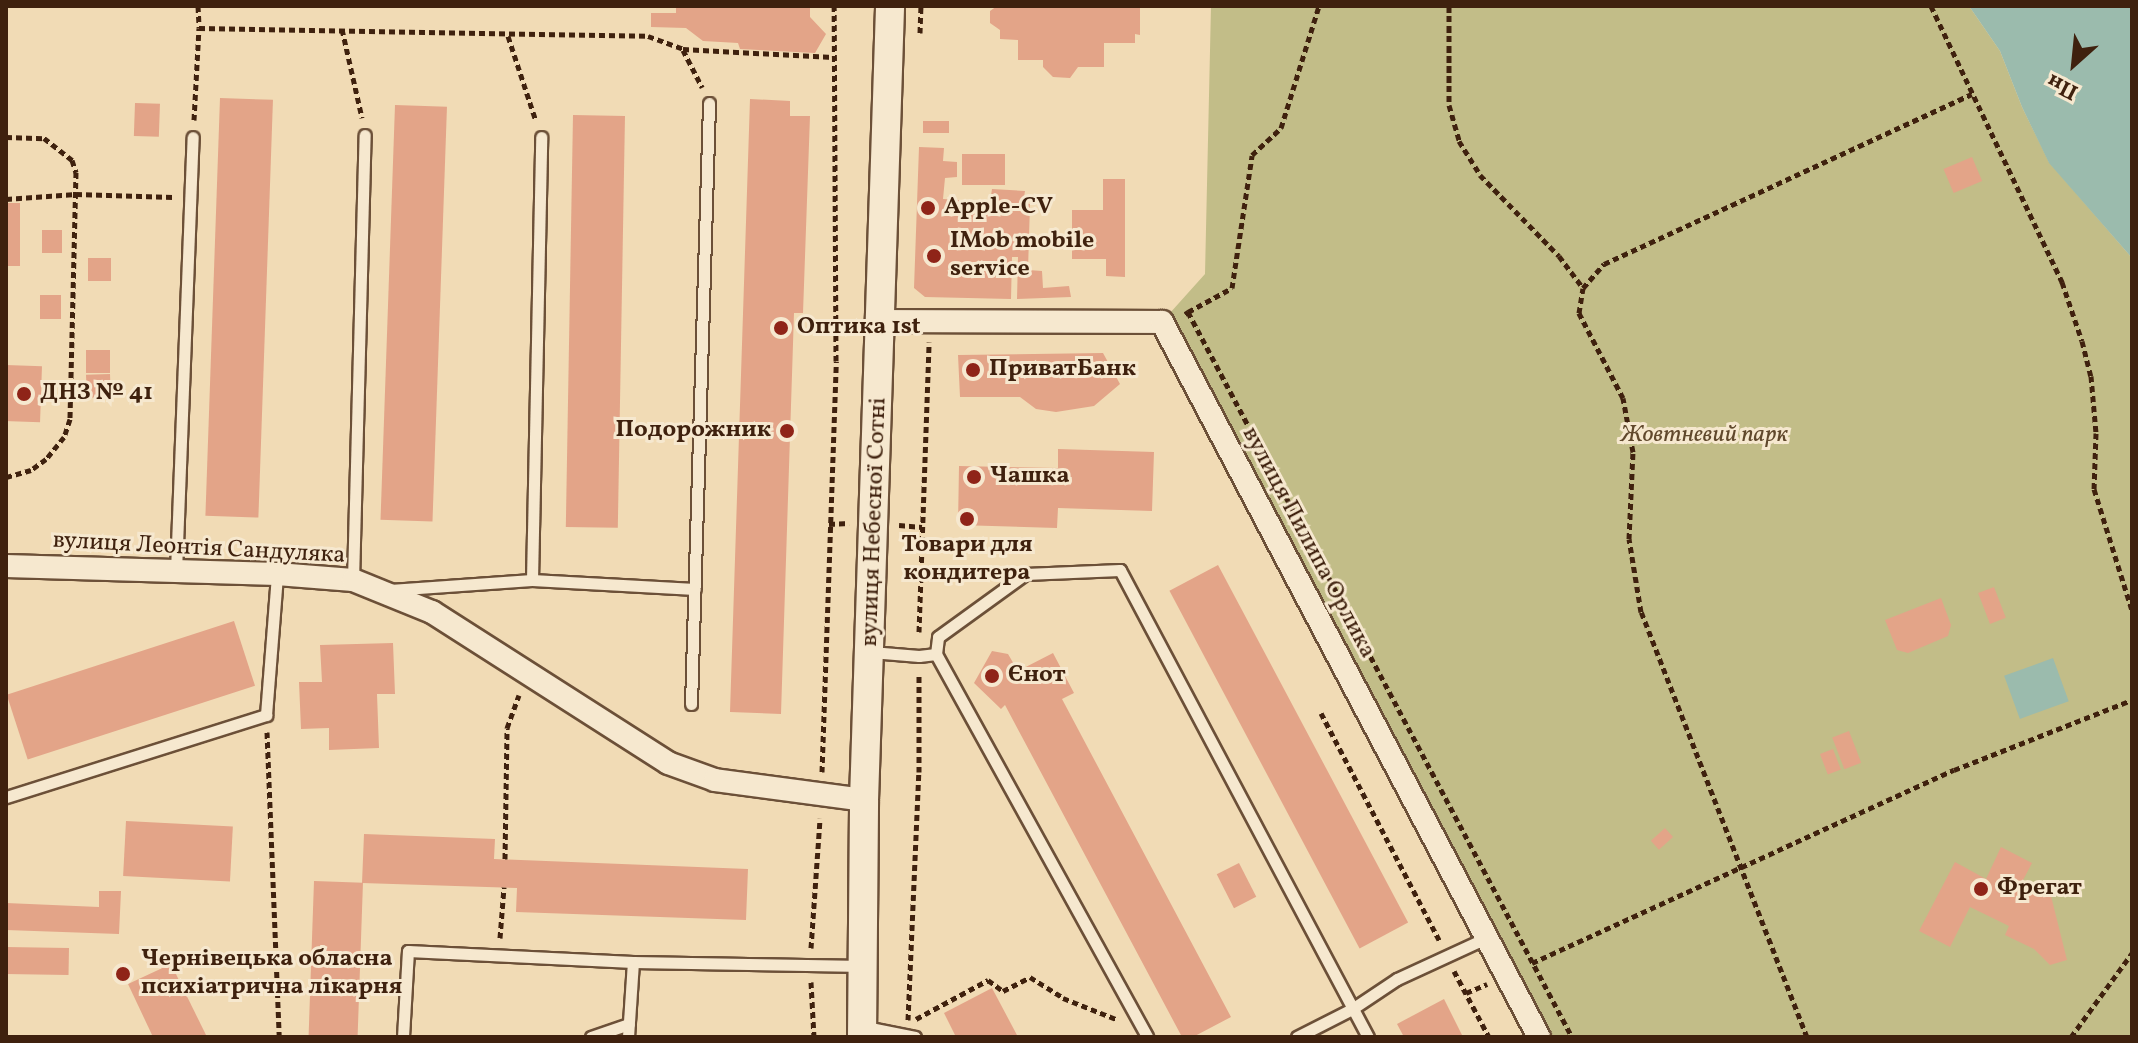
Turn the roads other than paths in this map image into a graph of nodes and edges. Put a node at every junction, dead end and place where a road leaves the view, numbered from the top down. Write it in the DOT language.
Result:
graph roads {
  1 [pos="890,6"];
  2 [pos="709,103"];
  3 [pos="365,135"];
  4 [pos="193,137"];
  5 [pos="541,137"];
  6 [pos="881,321"];
  7 [pos="6,566"];
  8 [pos="176,571"];
  9 [pos="277,574"];
  10 [pos="353,580"];
  11 [pos="532,580"];
  12 [pos="695,589"];
  13 [pos="382,590"];
  14 [pos="871,652"];
  15 [pos="936,654"];
  16 [pos="691,704"];
  17 [pos="6,797"];
  18 [pos="864,800"];
  19 [pos="1486,938"];
  20 [pos="633,962"];
  21 [pos="864,966"];
  22 [pos="1352,1009"];
  23 [pos="629,1024"];
  24 [pos="863,1032"];
  25 [pos="1145,1033"];
  26 [pos="403,1037"];
  27 [pos="591,1037"];
  28 [pos="628,1037"];
  29 [pos="915,1037"];
  30 [pos="1297,1037"];
  31 [pos="1368,1037"];
  32 [pos="1539,1037"];
  1 -- 6 [label="street, вулиця Небесної Сотні"];
  2 -- 12 [label="lane"];
  3 -- 10 [label="lane"];
  4 -- 8 [label="lane"];
  5 -- 11 [label="lane"];
  6 -- 14 [label="street, вулиця Небесної Сотні"];
  6 -- 19 [label="street, вулиця Пилипа Орлика"];
  7 -- 8 [label="street, вулиця Леонтія Сандуляка"];
  8 -- 9 [label="street, вулиця Леонтія Сандуляка"];
  9 -- 10 [label="street, вулиця Леонтія Сандуляка"];
  9 -- 17 [label="lane"];
  10 -- 13 [label="street, вулиця Леонтія Сандуляка"];
  11 -- 12 [label="lane"];
  11 -- 13 [label="lane"];
  12 -- 16 [label="lane"];
  13 -- 18 [label="street, вулиця Леонтія Сандуляка"];
  14 -- 15 [label="lane"];
  14 -- 18 [label="street, вулиця Небесної Сотні"];
  15 -- 22 [label="lane"];
  15 -- 25 [label="lane"];
  18 -- 21 [label="street, вулиця Небесної Сотні"];
  19 -- 22 [label="lane"];
  19 -- 32 [label="street, вулиця Пилипа Орлика"];
  20 -- 21 [label="lane"];
  20 -- 23 [label="lane"];
  20 -- 26 [label="lane"];
  21 -- 24 [label="street, вулиця Небесної Сотні"];
  22 -- 30 [label="lane"];
  22 -- 31 [label="lane"];
  23 -- 27 [label="lane"];
  23 -- 28 [label="lane"];
  24 -- 29 [label="lane"];
}
